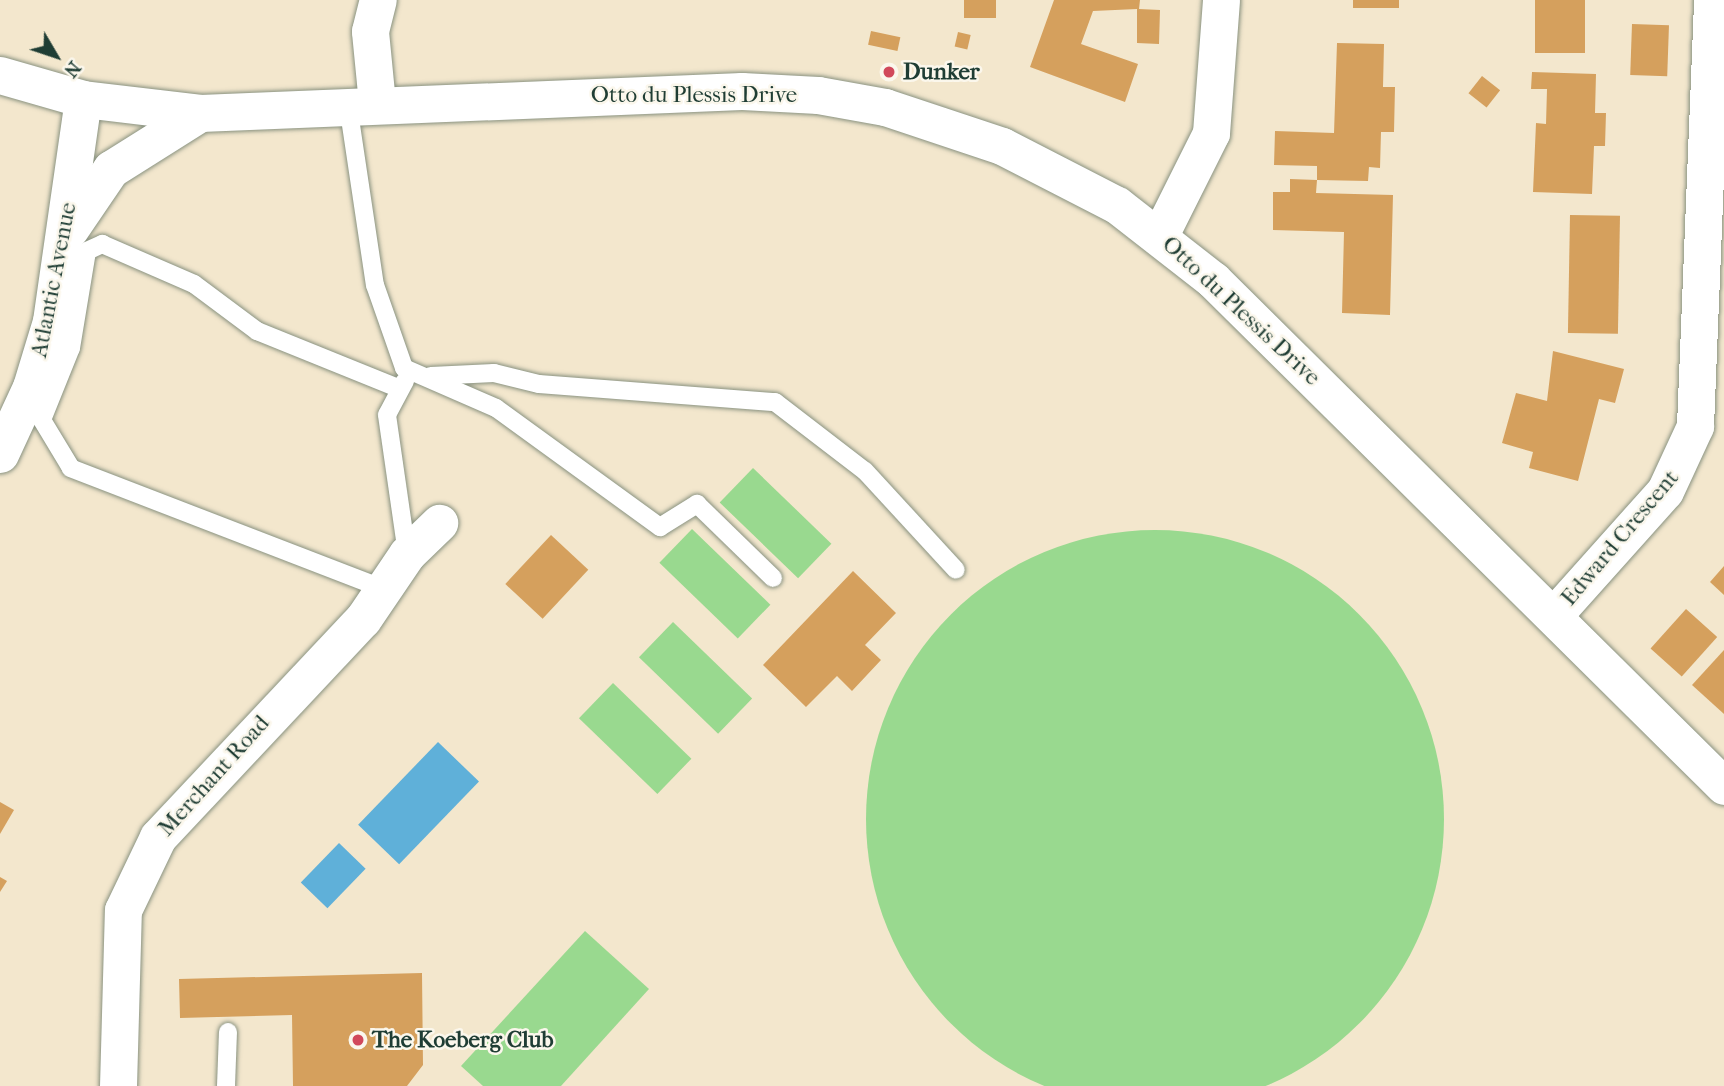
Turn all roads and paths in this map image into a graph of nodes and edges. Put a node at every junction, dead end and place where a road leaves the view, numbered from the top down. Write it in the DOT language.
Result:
graph roads {
  1 [pos="378,0"];
  2 [pos="1221,0"];
  3 [pos="1712,0"];
  4 [pos="0,75"];
  5 [pos="83,99"];
  6 [pos="362,104"];
  7 [pos="200,113"];
  8 [pos="1160,235"];
  9 [pos="64,240"];
  10 [pos="421,376"];
  11 [pos="398,388"];
  12 [pos="0,454"];
  13 [pos="439,523"];
  14 [pos="407,554"];
  15 [pos="956,570"];
  16 [pos="773,578"];
  17 [pos="384,589"];
  18 [pos="1554,615"];
  19 [pos="1724,786"];
  20 [pos="228,1032"];
  21 [pos="118,1086"];
  22 [pos="226,1086"];
  1 -- 6 [label="street"];
  2 -- 8 [label="street"];
  3 -- 18 [label="street, Edward Crescent"];
  4 -- 5 [label="street, Otto du Plessis Drive"];
  5 -- 7 [label="street, Otto du Plessis Drive"];
  5 -- 9 [label="street, Atlantic Avenue"];
  6 -- 7 [label="street, Otto du Plessis Drive"];
  6 -- 8 [label="street, Otto du Plessis Drive"];
  6 -- 10 [label="lane"];
  7 -- 9 [label="street"];
  8 -- 18 [label="street, Otto du Plessis Drive"];
  9 -- 12 [label="street, Atlantic Avenue"];
  10 -- 11 [label="lane"];
  10 -- 15 [label="lane"];
  10 -- 16 [label="lane"];
  11 -- 14 [label="lane"];
  11 -- 17 [label="lane"];
  13 -- 14 [label="street, Merchant Road"];
  14 -- 17 [label="street, Merchant Road"];
  17 -- 21 [label="street, Merchant Road"];
  18 -- 19 [label="street, Otto du Plessis Drive"];
  20 -- 22 [label="lane"];
}
